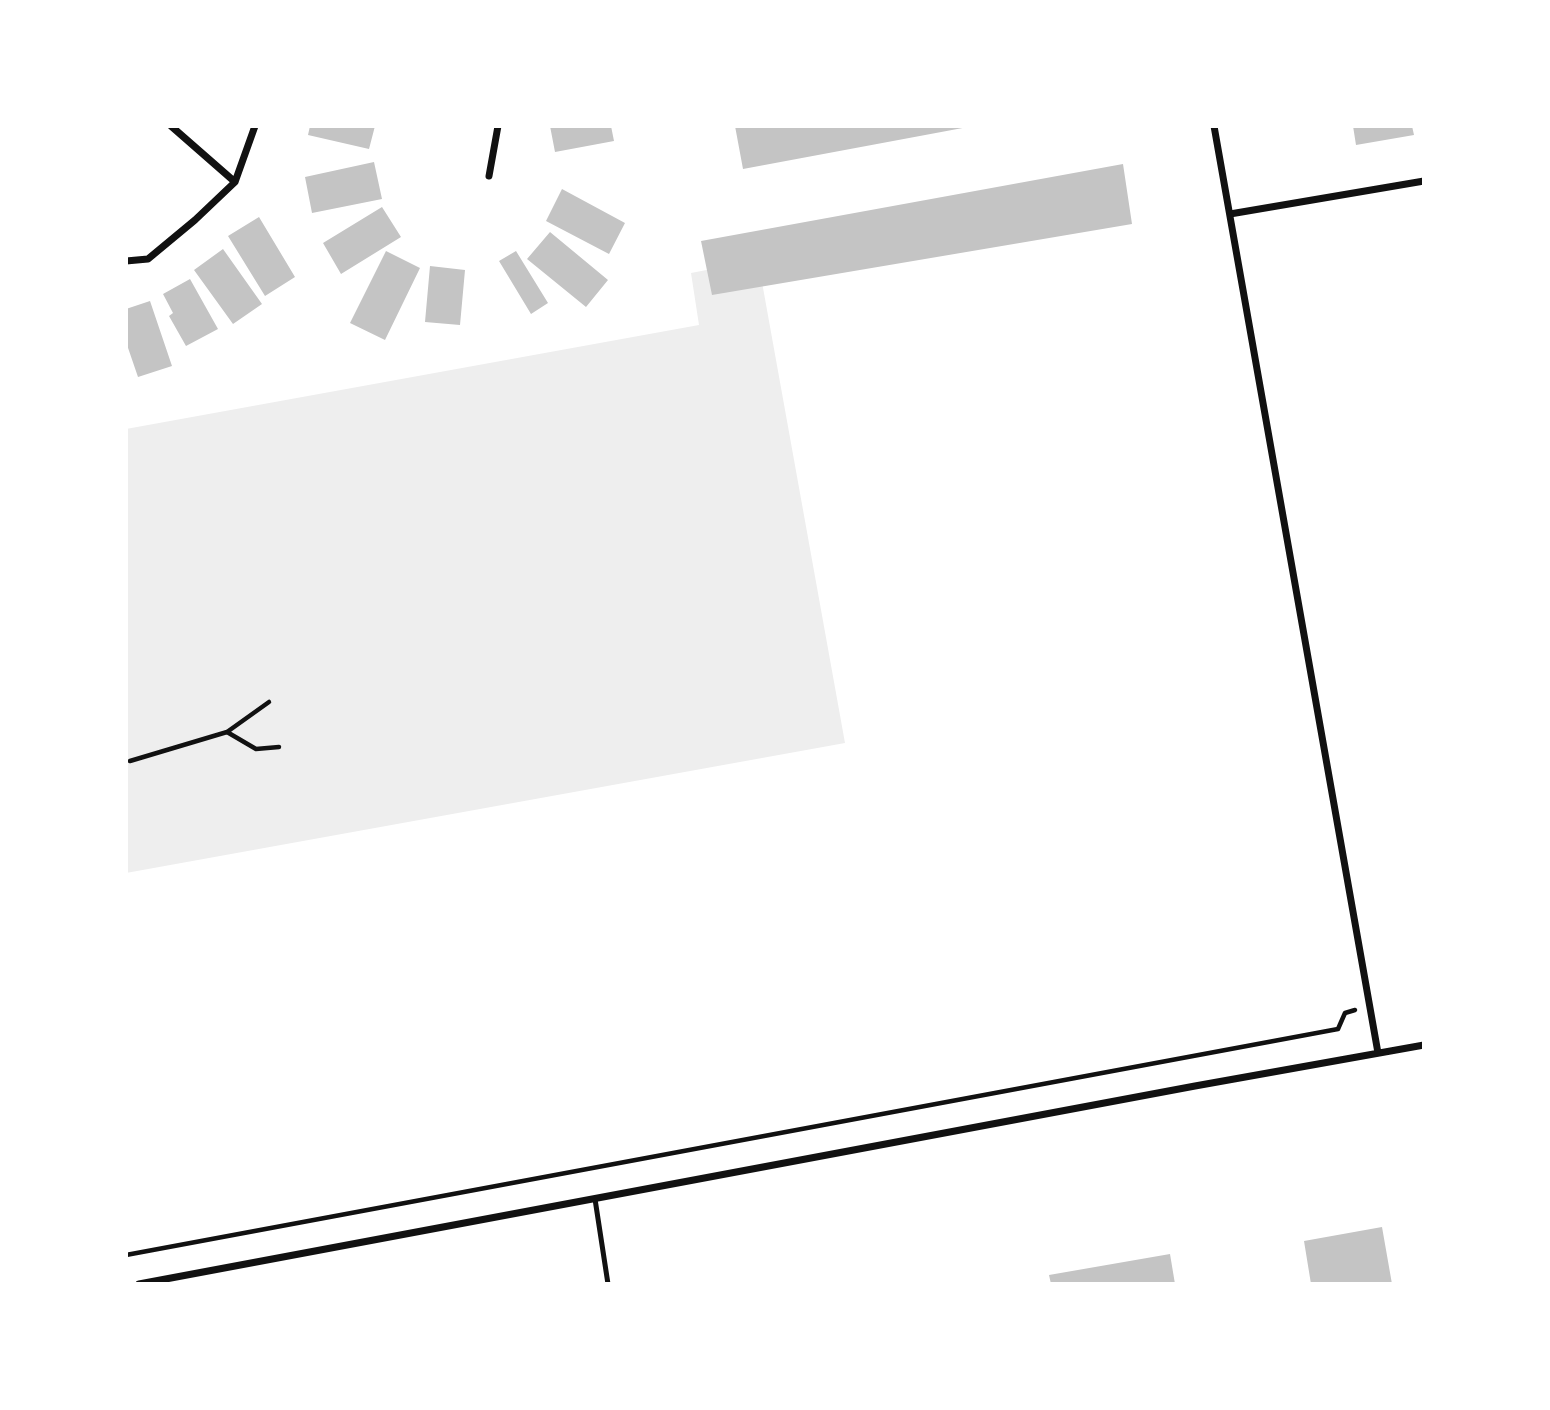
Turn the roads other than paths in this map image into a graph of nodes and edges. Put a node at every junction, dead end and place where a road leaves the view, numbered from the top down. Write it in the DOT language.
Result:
graph roads {
  1 [pos="171,126"];
  2 [pos="255,126"];
  3 [pos="498,126"];
  4 [pos="1214,126"];
  5 [pos="489,176"];
  6 [pos="1424,181"];
  7 [pos="235,182"];
  8 [pos="1230,214"];
  9 [pos="126,261"];
  10 [pos="1424,1045"];
  11 [pos="1378,1053"];
  12 [pos="595,1199"];
  13 [pos="139,1284"];
  14 [pos="608,1284"];
  1 -- 7 [label="street"];
  2 -- 7 [label="street"];
  3 -- 5 [label="street"];
  4 -- 8 [label="street"];
  6 -- 8 [label="street"];
  7 -- 9 [label="street"];
  8 -- 11 [label="street"];
  10 -- 11 [label="street"];
  11 -- 12 [label="street"];
  12 -- 13 [label="street"];
  12 -- 14 [label="lane"];
}
